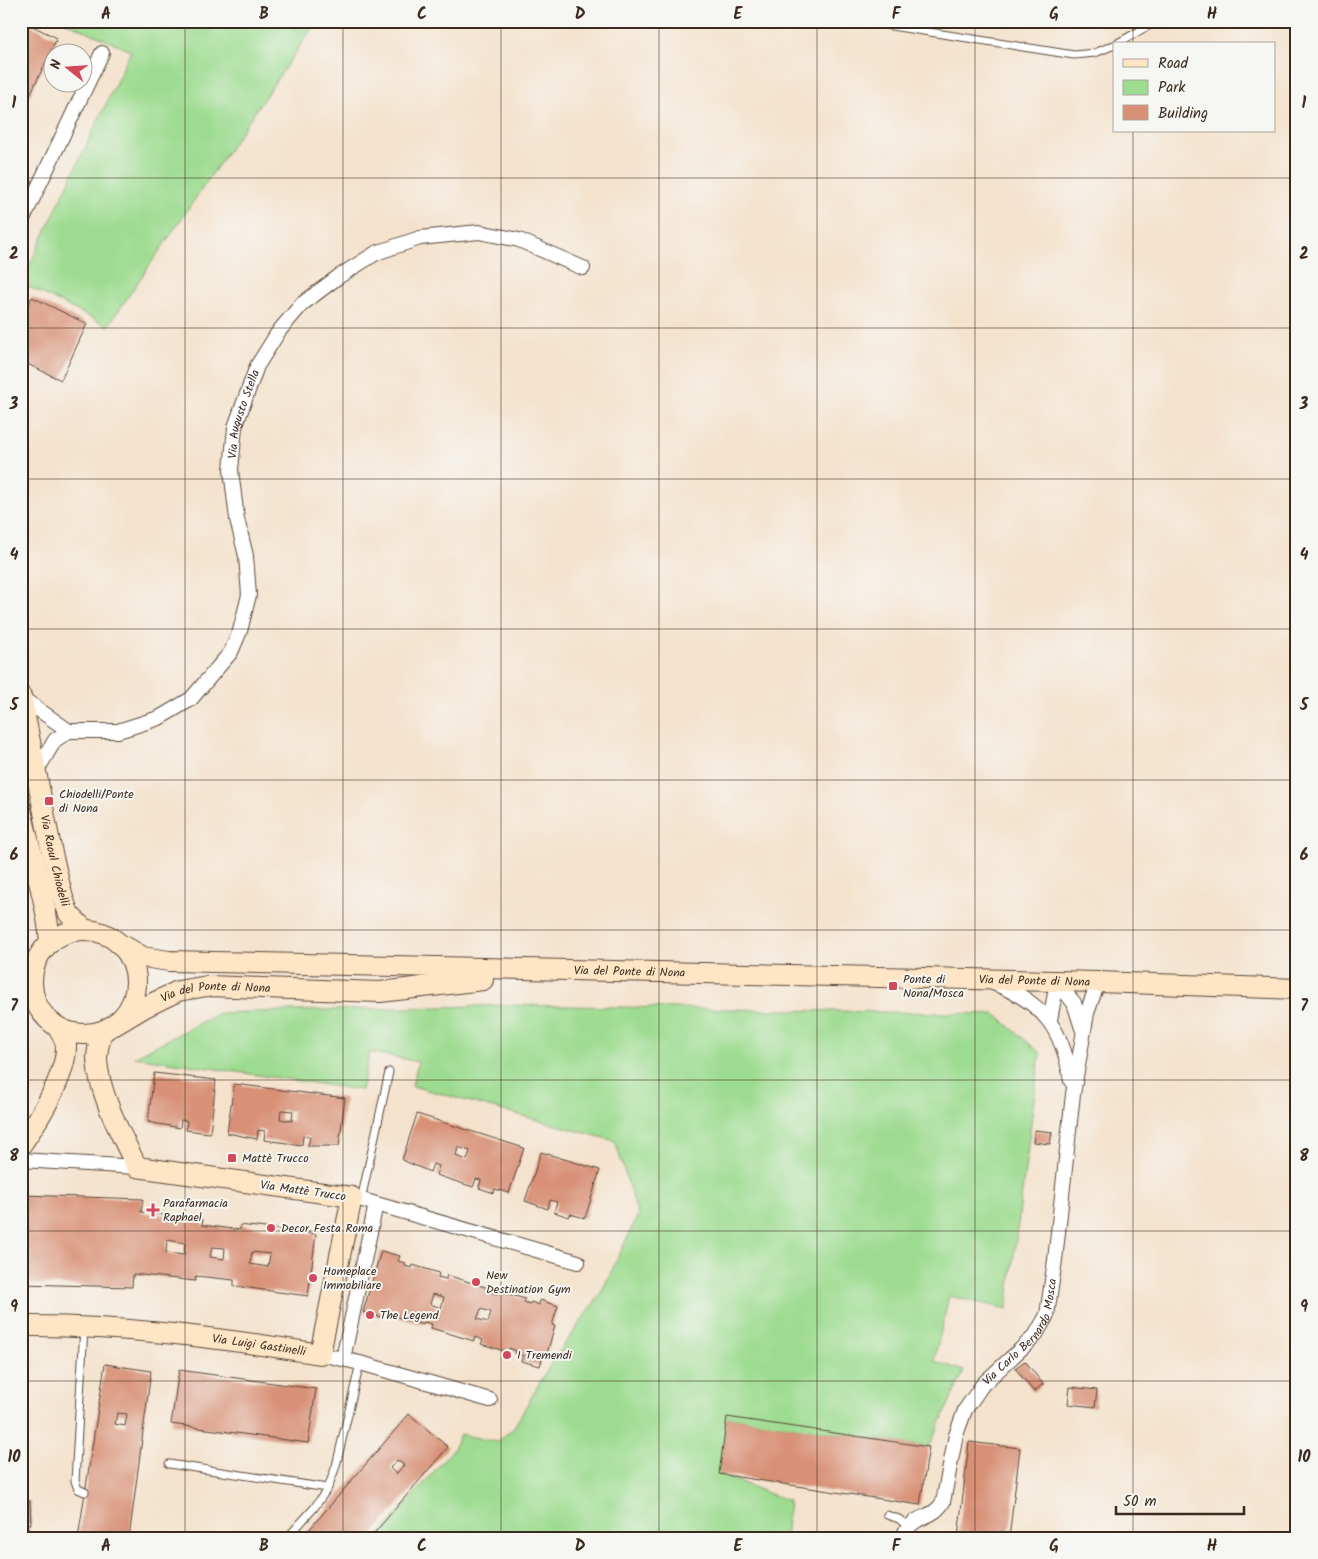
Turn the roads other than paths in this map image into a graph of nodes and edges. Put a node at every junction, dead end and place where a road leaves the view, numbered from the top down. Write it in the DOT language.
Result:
graph roads {
  1 [pos="860,21"];
  2 [pos="1157,21"];
  3 [pos="1119,42"];
  4 [pos="1113,45"];
  5 [pos="102,53"];
  6 [pos="21,223"];
  7 [pos="584,268"];
  8 [pos="21,697"];
  9 [pos="69,731"];
  10 [pos="36,772"];
  11 [pos="21,809"];
  12 [pos="84,929"];
  13 [pos="50,942"];
  14 [pos="124,946"];
  15 [pos="562,971"];
  16 [pos="987,981"];
  17 [pos="1057,982"];
  18 [pos="1098,982"];
  19 [pos="1297,988"];
  20 [pos="1050,1020"];
  21 [pos="58,1028"];
  22 [pos="109,1028"];
  23 [pos="1083,1034"];
  24 [pos="389,1072"];
  25 [pos="1073,1094"];
  26 [pos="21,1145"];
  27 [pos="21,1160"];
  28 [pos="138,1167"];
  29 [pos="356,1198"];
  30 [pos="376,1204"];
  31 [pos="578,1262"];
  32 [pos="21,1326"];
  33 [pos="84,1327"];
  34 [pos="320,1354"];
  35 [pos="343,1359"];
  36 [pos="360,1363"];
  37 [pos="490,1400"];
  38 [pos="168,1464"];
  39 [pos="328,1488"];
  40 [pos="85,1492"];
  41 [pos="887,1515"];
  42 [pos="905,1532"];
  43 [pos="287,1538"];
  1 -- 4 [label="lane"];
  2 -- 3 [label="lane"];
  5 -- 6 [label="street"];
  7 -- 9 [label="street, Via Augusto Stella"];
  8 -- 9 [label="street"];
  8 -- 10 [label="main road, Via Raoul Chiodelli"];
  9 -- 10 [label="street"];
  10 -- 12 [label="main road, Via Raoul Chiodelli"];
  11 -- 13 [label="main road, Via Raoul Chiodelli"];
  12 -- 13 [label="main road"];
  12 -- 14 [label="main road"];
  13 -- 21 [label="main road"];
  14 -- 15 [label="main road, Via del Ponte di Nona"];
  14 -- 22 [label="main road"];
  15 -- 16 [label="main road, Via del Ponte di Nona"];
  15 -- 22 [label="main road, Via del Ponte di Nona"];
  16 -- 17 [label="main road, Via del Ponte di Nona"];
  16 -- 20 [label="street, Via Carlo Bernardo Mosca"];
  17 -- 18 [label="main road, Via del Ponte di Nona"];
  17 -- 20 [label="street"];
  17 -- 23 [label="street, Via Carlo Bernardo Mosca"];
  18 -- 19 [label="main road, Via del Ponte di Nona"];
  18 -- 23 [label="street, Via Carlo Bernardo Mosca"];
  20 -- 25 [label="street, Via Carlo Bernardo Mosca"];
  21 -- 22 [label="main road"];
  21 -- 26 [label="main road"];
  22 -- 28 [label="main road"];
  23 -- 25 [label="street, Via Carlo Bernardo Mosca"];
  24 -- 29 [label="lane"];
  25 -- 42 [label="street, Via Carlo Bernardo Mosca"];
  27 -- 28 [label="street, Via Mattè Trucco"];
  28 -- 29 [label="main road, Via Mattè Trucco"];
  29 -- 30 [label="street, Via Mattè Trucco"];
  29 -- 34 [label="main road"];
  30 -- 31 [label="street, Via Mattè Trucco"];
  30 -- 35 [label="street"];
  32 -- 33 [label="main road, Via Luigi Gastinelli"];
  33 -- 34 [label="main road, Via Luigi Gastinelli"];
  33 -- 40 [label="lane"];
  34 -- 35 [label="street, Via Luigi Gastinelli"];
  35 -- 36 [label="street, Via Luigi Gastinelli"];
  36 -- 37 [label="street, Via Luigi Gastinelli"];
  36 -- 39 [label="lane"];
  38 -- 39 [label="lane"];
  39 -- 43 [label="lane"];
  41 -- 42 [label="lane"];
}
